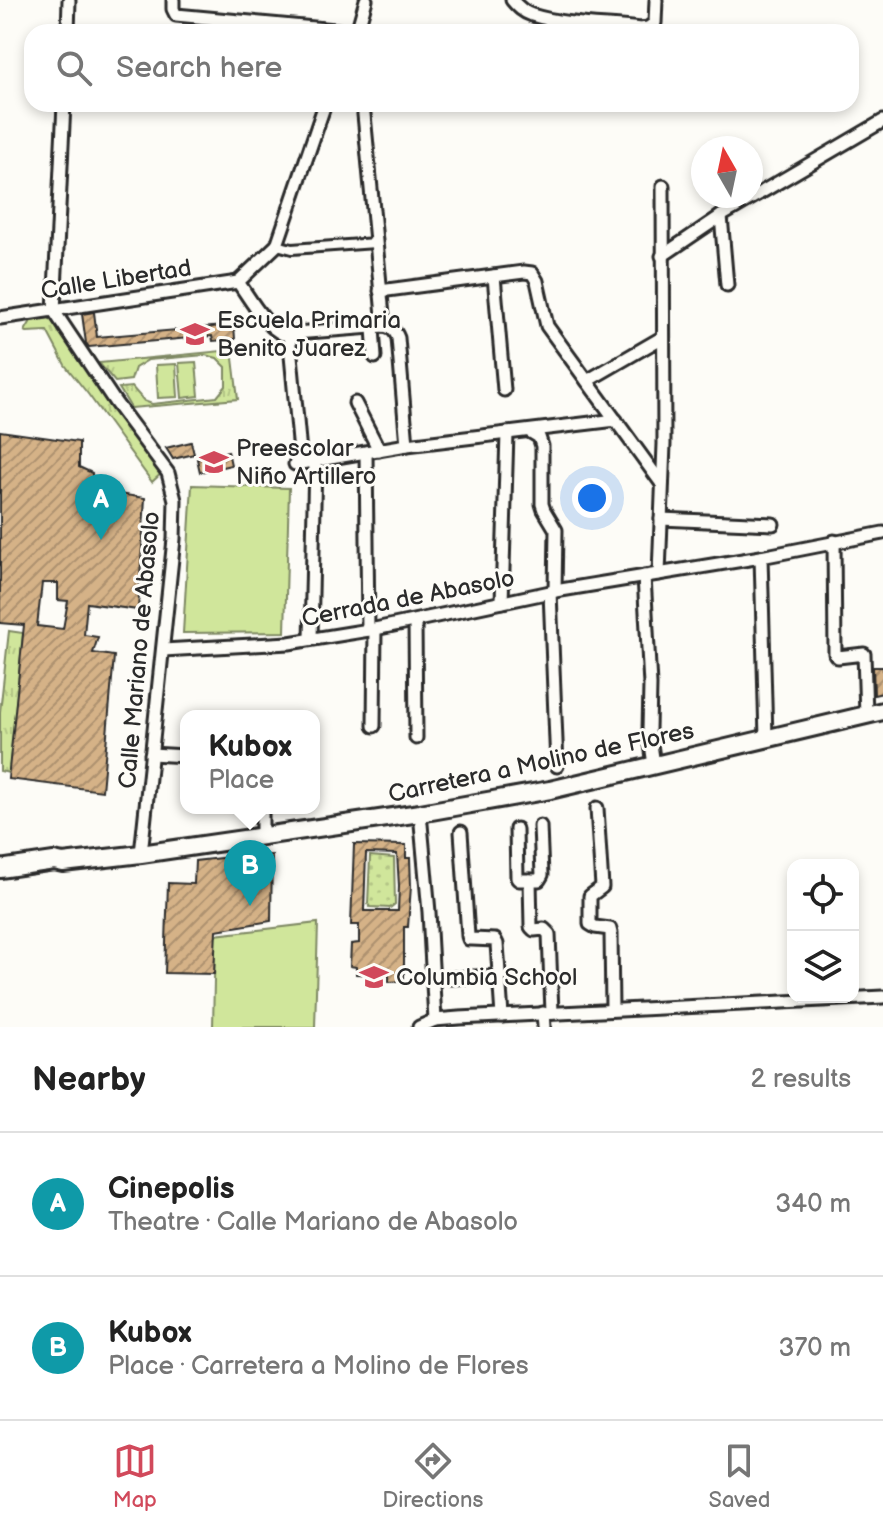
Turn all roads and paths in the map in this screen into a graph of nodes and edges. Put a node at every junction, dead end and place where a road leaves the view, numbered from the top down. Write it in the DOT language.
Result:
graph roads {
  1 [pos="69,0"];
  2 [pos="173,0"];
  3 [pos="366,0"];
  4 [pos="512,0"];
  5 [pos="656,0"];
  6 [pos="68,24"];
  7 [pos="272,24"];
  8 [pos="359,24"];
  9 [pos="592,24"];
  10 [pos="654,24"];
  11 [pos="64,112"];
  12 [pos="322,112"];
  13 [pos="364,112"];
  14 [pos="883,121"];
  15 [pos="663,186"];
  16 [pos="721,216"];
  17 [pos="375,243"];
  18 [pos="277,245"];
  19 [pos="662,256"];
  20 [pos="494,276"];
  21 [pos="238,282"];
  22 [pos="727,285"];
  23 [pos="380,291"];
  24 [pos="54,311"];
  25 [pos="0,318"];
  26 [pos="378,327"];
  27 [pos="289,334"];
  28 [pos="663,337"];
  29 [pos="375,357"];
  30 [pos="587,381"];
  31 [pos="504,390"];
  32 [pos="355,403"];
  33 [pos="616,420"];
  34 [pos="528,431"];
  35 [pos="507,433"];
  36 [pos="407,445"];
  37 [pos="379,450"];
  38 [pos="366,452"];
  39 [pos="315,461"];
  40 [pos="662,484"];
  41 [pos="661,519"];
  42 [pos="773,524"];
  43 [pos="883,533"];
  44 [pos="834,541"];
  45 [pos="761,557"];
  46 [pos="659,574"];
  47 [pos="644,576"];
  48 [pos="552,591"];
  49 [pos="502,602"];
  50 [pos="415,621"];
  51 [pos="372,630"];
  52 [pos="311,639"];
  53 [pos="163,650"];
  54 [pos="875,713"];
  55 [pos="374,726"];
  56 [pos="416,738"];
  57 [pos="766,738"];
  58 [pos="151,754"];
  59 [pos="180,756"];
  60 [pos="654,765"];
  61 [pos="557,766"];
  62 [pos="597,808"];
  63 [pos="420,813"];
  64 [pos="262,814"];
  65 [pos="540,826"];
  66 [pos="516,829"];
  67 [pos="461,832"];
  68 [pos="262,836"];
  69 [pos="141,854"];
  70 [pos="63,863"];
  71 [pos="0,869"];
  72 [pos="0,875"];
  73 [pos="530,880"];
  74 [pos="500,976"];
  75 [pos="450,978"];
  76 [pos="883,997"];
  77 [pos="612,1009"];
  78 [pos="548,1013"];
  79 [pos="502,1016"];
  80 [pos="435,1020"];
  81 [pos="460,1022"];
  82 [pos="419,1027"];
  83 [pos="544,1027"];
  1 -- 6 [label="street"];
  2 -- 7 [label="street"];
  3 -- 8 [label="street"];
  4 -- 9 [label="street"];
  5 -- 10 [label="street"];
  11 -- 24 [label="street"];
  12 -- 18 [label="street"];
  13 -- 17 [label="street"];
  14 -- 16 [label="street"];
  15 -- 19 [label="street"];
  16 -- 19 [label="street"];
  16 -- 22 [label="street"];
  17 -- 18 [label="street"];
  17 -- 23 [label="street"];
  18 -- 21 [label="street"];
  19 -- 28 [label="street"];
  20 -- 23 [label="street"];
  20 -- 30 [label="street"];
  20 -- 31 [label="street"];
  21 -- 24 [label="street, Calle Libertad"];
  21 -- 27 [label="street"];
  23 -- 26 [label="street"];
  24 -- 25 [label="street, Calle Libertad"];
  24 -- 53 [label="street, Calle Mariano de Abasolo"];
  26 -- 27 [label="street"];
  26 -- 29 [label="street"];
  26 -- 36 [label="street"];
  27 -- 39 [label="street"];
  28 -- 30 [label="street"];
  28 -- 40 [label="street"];
  30 -- 33 [label="street"];
  32 -- 37 [label="street"];
  33 -- 34 [label="street"];
  33 -- 40 [label="street"];
  34 -- 35 [label="street"];
  34 -- 48 [label="street"];
  35 -- 36 [label="street"];
  35 -- 49 [label="street"];
  36 -- 37 [label="street"];
  37 -- 38 [label="street"];
  38 -- 39 [label="street"];
  38 -- 51 [label="street"];
  39 -- 52 [label="street"];
  40 -- 41 [label="street"];
  41 -- 42 [label="street"];
  41 -- 46 [label="street"];
  43 -- 44 [label="street, Cerrada de Abasolo"];
  44 -- 45 [label="street, Cerrada de Abasolo"];
  44 -- 54 [label="street"];
  45 -- 46 [label="street, Cerrada de Abasolo"];
  45 -- 57 [label="street"];
  46 -- 47 [label="street, Cerrada de Abasolo"];
  47 -- 48 [label="street, Cerrada de Abasolo"];
  47 -- 60 [label="street"];
  48 -- 49 [label="street, Cerrada de Abasolo"];
  48 -- 61 [label="street"];
  49 -- 50 [label="street, Cerrada de Abasolo"];
  50 -- 51 [label="street, Cerrada de Abasolo"];
  50 -- 56 [label="street"];
  51 -- 52 [label="street, Cerrada de Abasolo"];
  51 -- 55 [label="street"];
  52 -- 53 [label="street, Cerrada de Abasolo"];
  53 -- 58 [label="street, Calle Mariano de Abasolo"];
  54 -- 57 [label="main road, Carretera a Molino de Flores"];
  57 -- 60 [label="main road, Carretera a Molino de Flores"];
  58 -- 59 [label="street"];
  58 -- 69 [label="street, Calle Mariano de Abasolo"];
  60 -- 63 [label="main road, Carretera a Molino de Flores"];
  62 -- 77 [label="street"];
  63 -- 68 [label="main road, Carretera a Molino de Flores"];
  63 -- 80 [label="street"];
  64 -- 68 [label="street"];
  65 -- 73 [label="street"];
  66 -- 73 [label="street"];
  67 -- 74 [label="street"];
  68 -- 69 [label="main road, Carretera a Molino de Flores"];
  69 -- 70 [label="main road, Carretera a Molino de Flores"];
  70 -- 71 [label="main road, Carretera a Molino de Flores"];
  70 -- 72 [label="main road, Carretera a Molino de Flores"];
  73 -- 78 [label="street"];
  74 -- 75 [label="street"];
  74 -- 79 [label="street"];
  76 -- 77 [label="street"];
  77 -- 78 [label="street"];
  78 -- 79 [label="street"];
  78 -- 83 [label="street"];
  79 -- 81 [label="street"];
  80 -- 81 [label="street"];
  80 -- 82 [label="street"];
}
